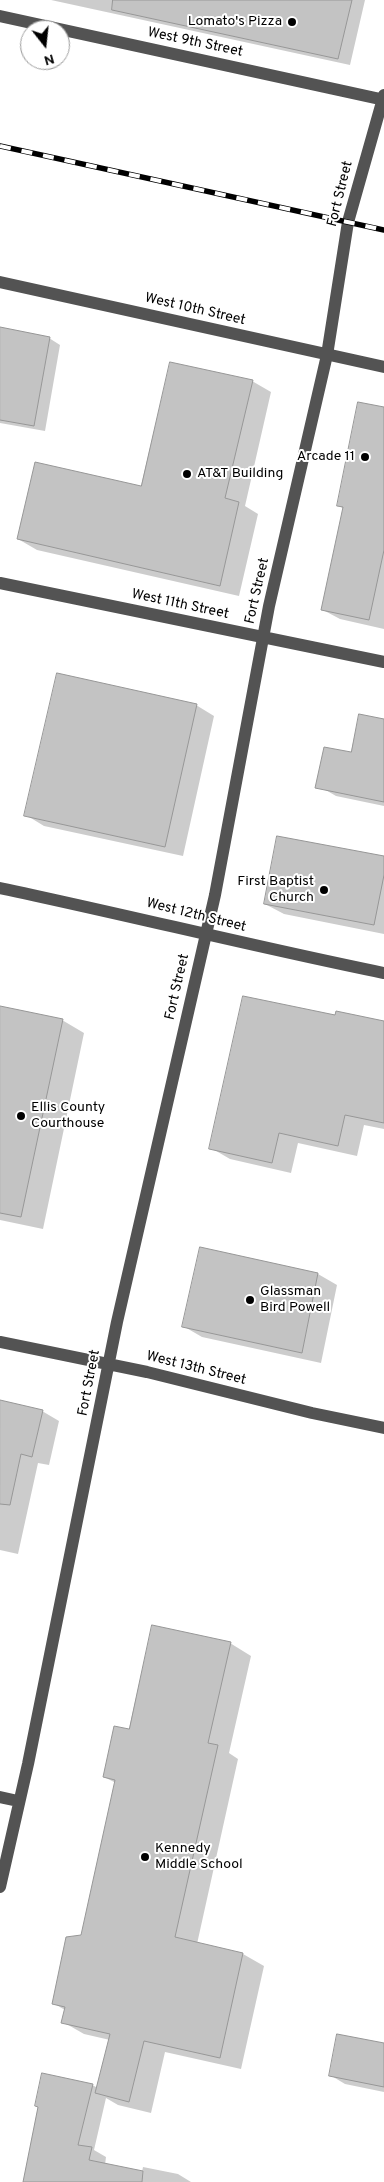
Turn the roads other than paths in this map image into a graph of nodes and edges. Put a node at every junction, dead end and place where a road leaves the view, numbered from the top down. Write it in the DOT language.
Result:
graph roads {
  1 [pos="0,16"];
  2 [pos="384,98"];
  3 [pos="0,282"];
  4 [pos="328,355"];
  5 [pos="384,367"];
  6 [pos="0,583"];
  7 [pos="263,638"];
  8 [pos="384,662"];
  9 [pos="0,888"];
  10 [pos="206,935"];
  11 [pos="384,973"];
  12 [pos="0,1342"];
  13 [pos="108,1365"];
  14 [pos="384,1428"];
  15 [pos="0,1797"];
  16 [pos="18,1801"];
  17 [pos="0,1887"];
  1 -- 2 [label="street, West 9th Street"];
  2 -- 4 [label="street, Fort Street"];
  3 -- 4 [label="street, West 10th Street"];
  4 -- 5 [label="street, West 10th Street"];
  4 -- 7 [label="street, Fort Street"];
  6 -- 7 [label="street, West 11th Street"];
  7 -- 8 [label="street, West 11th Street"];
  7 -- 10 [label="street, Fort Street"];
  9 -- 10 [label="street, West 12th Street"];
  10 -- 11 [label="street, West 12th Street"];
  10 -- 13 [label="street, Fort Street"];
  12 -- 13 [label="street, West 13th Street"];
  13 -- 14 [label="street, West 13th Street"];
  13 -- 16 [label="street, Fort Street"];
  15 -- 16 [label="street"];
  16 -- 17 [label="street, Fort Street"];
}
